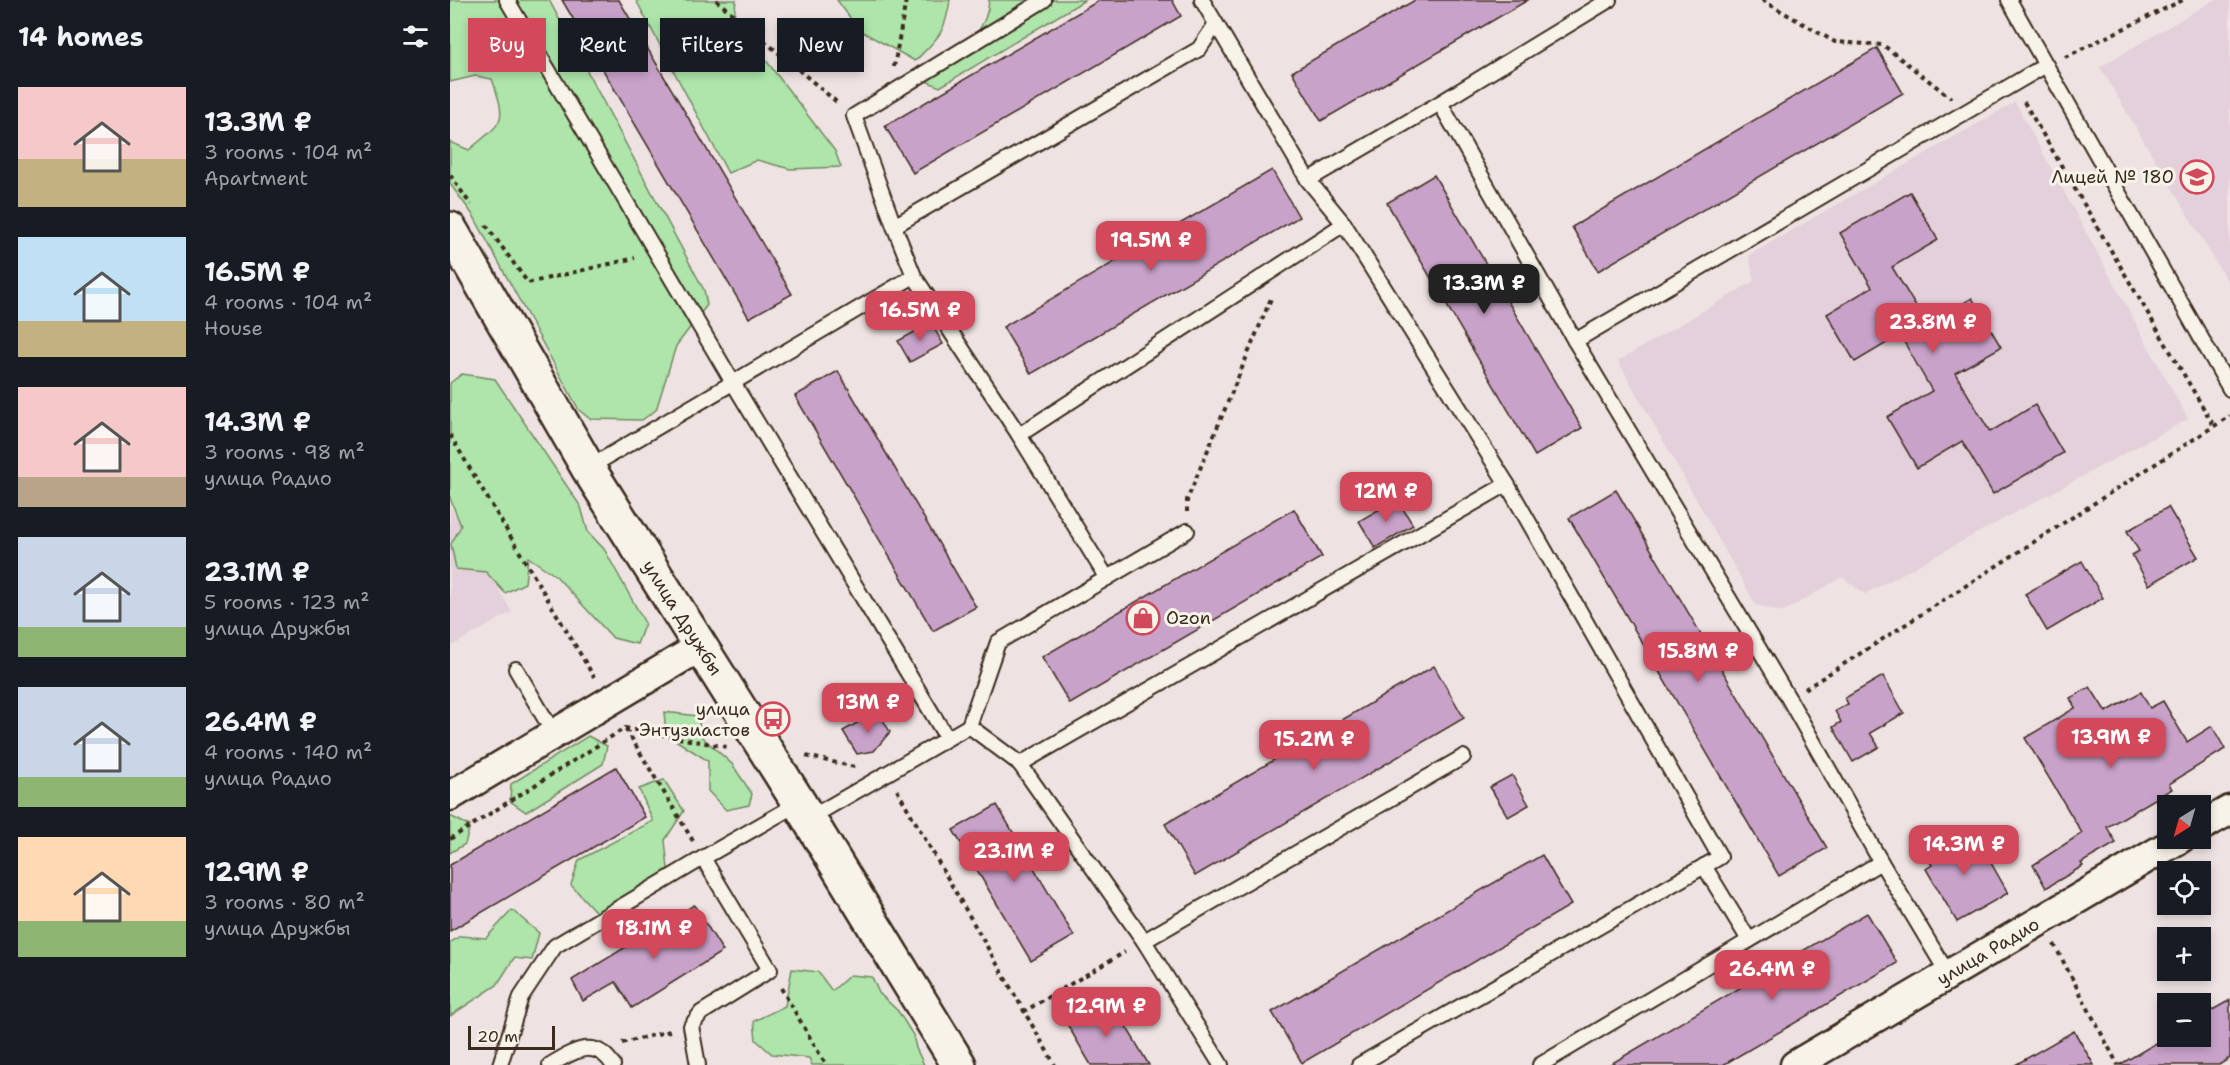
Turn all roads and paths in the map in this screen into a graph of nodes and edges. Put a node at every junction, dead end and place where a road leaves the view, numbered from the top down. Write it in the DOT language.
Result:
graph roads {
  1 [pos="507,0"];
  2 [pos="716,0"];
  3 [pos="906,0"];
  4 [pos="1044,0"];
  5 [pos="1202,0"];
  6 [pos="1608,0"];
  7 [pos="1762,0"];
  8 [pos="2009,0"];
  9 [pos="2183,0"];
  10 [pos="1216,24"];
  11 [pos="2046,65"];
  12 [pos="2013,83"];
  13 [pos="889,94"];
  14 [pos="1440,103"];
  15 [pos="1967,110"];
  16 [pos="854,116"];
  17 [pos="450,176"];
  18 [pos="1308,180"];
  19 [pos="463,220"];
  20 [pos="483,220"];
  21 [pos="1344,224"];
  22 [pos="894,226"];
  23 [pos="657,253"];
  24 [pos="1287,260"];
  25 [pos="914,276"];
  26 [pos="1575,340"];
  27 [pos="732,381"];
  28 [pos="2230,389"];
  29 [pos="2230,416"];
  30 [pos="2214,426"];
  31 [pos="450,435"];
  32 [pos="1019,435"];
  33 [pos="588,468"];
  34 [pos="1507,484"];
  35 [pos="1187,531"];
  36 [pos="1107,578"];
  37 [pos="700,647"];
  38 [pos="516,669"];
  39 [pos="1789,699"];
  40 [pos="609,702"];
  41 [pos="969,726"];
  42 [pos="625,728"];
  43 [pos="554,734"];
  44 [pos="947,738"];
  45 [pos="758,739"];
  46 [pos="802,755"];
  47 [pos="1463,757"];
  48 [pos="1020,764"];
  49 [pos="888,774"];
  50 [pos="450,796"];
  51 [pos="2230,810"];
  52 [pos="803,811"];
  53 [pos="2211,821"];
  54 [pos="450,839"];
  55 [pos="2162,849"];
  56 [pos="703,858"];
  57 [pos="1881,862"];
  58 [pos="1704,866"];
  59 [pos="2041,920"];
  60 [pos="1749,940"];
  61 [pos="1144,941"];
  62 [pos="770,970"];
  63 [pos="1948,974"];
  64 [pos="1023,1012"];
  65 [pos="691,1026"];
  66 [pos="595,1049"];
  67 [pos="500,1065"];
  68 [pos="550,1065"];
  69 [pos="613,1065"];
  70 [pos="698,1065"];
  71 [pos="826,1065"];
  72 [pos="959,1065"];
  73 [pos="1055,1065"];
  74 [pos="1221,1065"];
  75 [pos="1359,1065"];
  76 [pos="1540,1065"];
  77 [pos="1795,1065"];
  78 [pos="2118,1065"];
  1 -- 23 [label="lane"];
  2 -- 16 [label="path"];
  3 -- 13 [label="path"];
  4 -- 13 [label="lane"];
  5 -- 10 [label="lane"];
  6 -- 14 [label="lane"];
  7 -- 15 [label="path"];
  8 -- 11 [label="lane"];
  9 -- 11 [label="path"];
  10 -- 18 [label="lane"];
  10 -- 22 [label="lane"];
  11 -- 12 [label="lane"];
  11 -- 28 [label="lane"];
  12 -- 15 [label="lane"];
  12 -- 30 [label="path"];
  13 -- 16 [label="lane"];
  14 -- 18 [label="lane"];
  14 -- 26 [label="lane"];
  15 -- 26 [label="lane"];
  16 -- 22 [label="lane"];
  17 -- 19 [label="path"];
  18 -- 21 [label="lane"];
  19 -- 33 [label="street, улица Дружбы"];
  20 -- 23 [label="path"];
  21 -- 24 [label="lane"];
  21 -- 34 [label="lane"];
  22 -- 25 [label="lane"];
  23 -- 27 [label="lane"];
  24 -- 32 [label="lane"];
  24 -- 35 [label="path"];
  25 -- 27 [label="lane"];
  25 -- 32 [label="lane"];
  26 -- 39 [label="lane"];
  27 -- 33 [label="lane"];
  27 -- 44 [label="lane"];
  29 -- 30 [label="path"];
  30 -- 39 [label="path"];
  31 -- 40 [label="path"];
  32 -- 36 [label="lane"];
  33 -- 37 [label="street, улица Дружбы"];
  34 -- 48 [label="lane"];
  34 -- 58 [label="lane"];
  35 -- 36 [label="lane"];
  36 -- 41 [label="lane"];
  37 -- 40 [label="street"];
  37 -- 45 [label="street, улица Дружбы"];
  38 -- 43 [label="lane"];
  39 -- 57 [label="lane"];
  40 -- 42 [label="path"];
  40 -- 43 [label="street"];
  41 -- 44 [label="lane"];
  41 -- 48 [label="lane"];
  42 -- 45 [label="path"];
  42 -- 54 [label="path"];
  42 -- 56 [label="path"];
  43 -- 50 [label="street"];
  44 -- 49 [label="lane"];
  45 -- 52 [label="street, улица Дружбы"];
  46 -- 49 [label="path"];
  47 -- 61 [label="lane"];
  48 -- 61 [label="lane"];
  49 -- 52 [label="lane"];
  49 -- 64 [label="path"];
  51 -- 53 [label="street"];
  52 -- 56 [label="lane"];
  52 -- 72 [label="street, улица Дружбы"];
  55 -- 59 [label="street, улица Радио"];
  56 -- 62 [label="lane"];
  56 -- 67 [label="lane"];
  57 -- 60 [label="lane"];
  57 -- 63 [label="lane"];
  58 -- 60 [label="lane"];
  58 -- 75 [label="lane"];
  59 -- 63 [label="street, улица Радио"];
  59 -- 78 [label="path"];
  60 -- 76 [label="lane"];
  61 -- 64 [label="path"];
  61 -- 74 [label="lane"];
  62 -- 65 [label="lane"];
  62 -- 71 [label="path"];
  63 -- 77 [label="street, улица Радио"];
  64 -- 73 [label="path"];
  65 -- 66 [label="path"];
  65 -- 70 [label="lane"];
  66 -- 68 [label="lane"];
  66 -- 69 [label="lane"];
}
